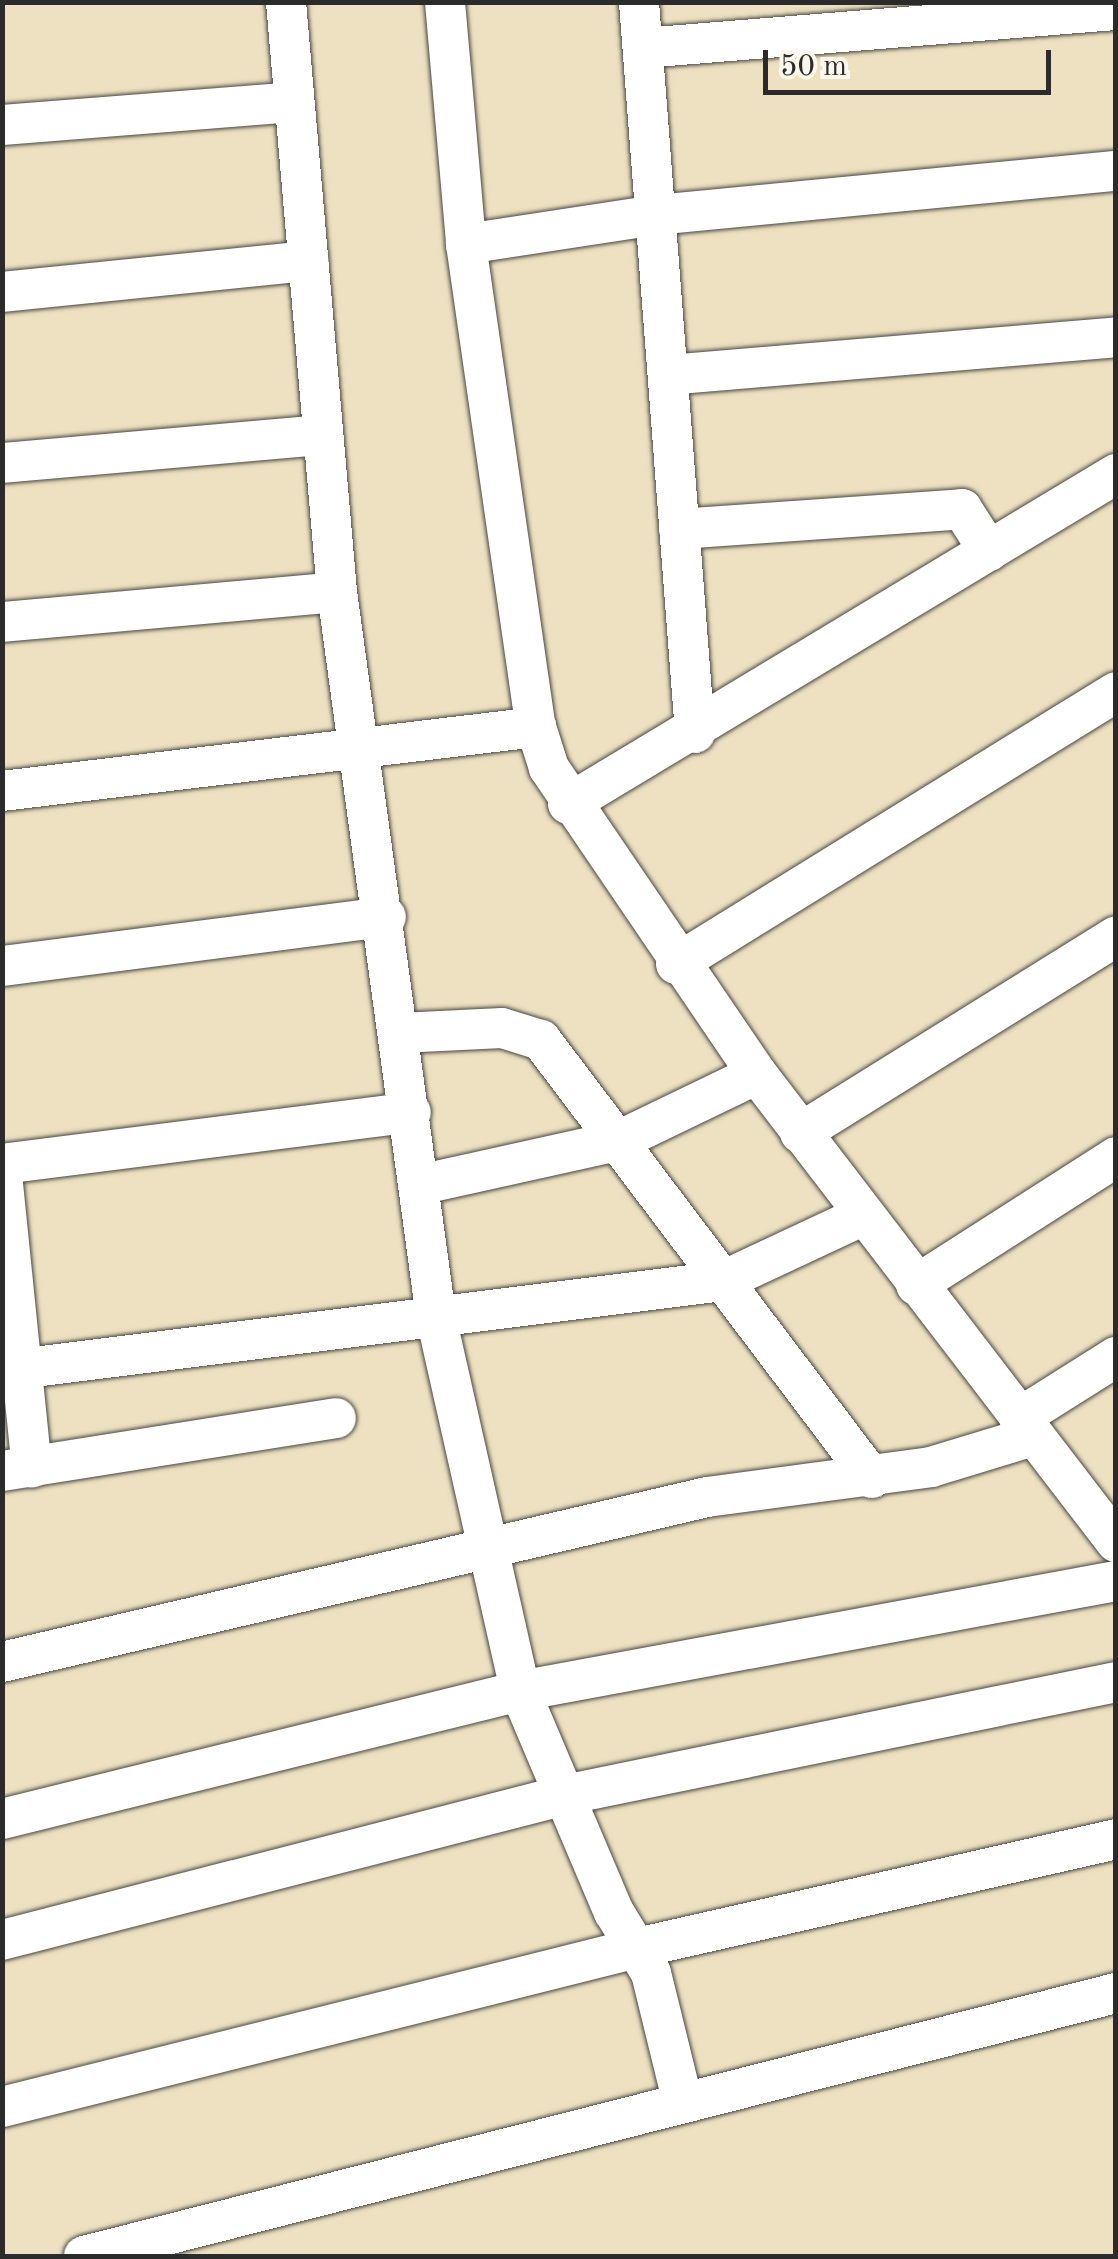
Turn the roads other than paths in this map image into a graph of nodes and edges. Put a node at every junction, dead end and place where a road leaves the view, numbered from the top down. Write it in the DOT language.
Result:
graph roads {
  1 [pos="286,2"];
  2 [pos="445,2"];
  3 [pos="639,2"];
  4 [pos="1116,10"];
  5 [pos="643,48"];
  6 [pos="292,102"];
  7 [pos="2,125"];
  8 [pos="1116,172"];
  9 [pos="656,215"];
  10 [pos="466,244"];
  11 [pos="308,261"];
  12 [pos="2,292"];
  13 [pos="1116,337"];
  14 [pos="668,375"];
  15 [pos="323,435"];
  16 [pos="2,463"];
  17 [pos="1113,482"];
  18 [pos="679,529"];
  19 [pos="990,551"];
  20 [pos="337,592"];
  21 [pos="2,622"];
  22 [pos="1116,692"];
  23 [pos="536,728"];
  24 [pos="695,732"];
  25 [pos="359,750"];
  26 [pos="2,791"];
  27 [pos="568,804"];
  28 [pos="386,917"];
  29 [pos="1116,936"];
  30 [pos="676,964"];
  31 [pos="2,966"];
  32 [pos="400,1033"];
  33 [pos="757,1074"];
  34 [pos="410,1112"];
  35 [pos="800,1133"];
  36 [pos="618,1140"];
  37 [pos="1116,1158"];
  38 [pos="2,1164"];
  39 [pos="2,1174"];
  40 [pos="419,1184"];
  41 [pos="864,1215"];
  42 [pos="723,1281"];
  43 [pos="916,1285"];
  44 [pos="436,1317"];
  45 [pos="1116,1356"];
  46 [pos="12,1370"];
  47 [pos="336,1418"];
  48 [pos="1026,1427"];
  49 [pos="17,1469"];
  50 [pos="872,1478"];
  51 [pos="1116,1542"];
  52 [pos="487,1550"];
  53 [pos="1116,1581"];
  54 [pos="2,1662"];
  55 [pos="1116,1682"];
  56 [pos="520,1691"];
  57 [pos="569,1794"];
  58 [pos="2,1819"];
  59 [pos="1116,1839"];
  60 [pos="2,1940"];
  61 [pos="638,1948"];
  62 [pos="1116,1993"];
  63 [pos="683,2102"];
  64 [pos="2,2107"];
  65 [pos="84,2256"];
  1 -- 6 [label="street"];
  2 -- 10 [label="street"];
  3 -- 5 [label="street"];
  4 -- 5 [label="street"];
  5 -- 9 [label="street"];
  6 -- 7 [label="street"];
  6 -- 11 [label="street"];
  8 -- 9 [label="street"];
  9 -- 10 [label="street"];
  9 -- 14 [label="street"];
  10 -- 23 [label="street"];
  11 -- 12 [label="street"];
  11 -- 15 [label="street"];
  13 -- 14 [label="street"];
  14 -- 18 [label="street"];
  15 -- 16 [label="street"];
  15 -- 20 [label="street"];
  17 -- 19 [label="street"];
  18 -- 19 [label="street"];
  18 -- 24 [label="street"];
  19 -- 24 [label="street"];
  20 -- 21 [label="street"];
  20 -- 25 [label="street"];
  22 -- 30 [label="street"];
  23 -- 25 [label="street"];
  23 -- 27 [label="street"];
  24 -- 27 [label="street"];
  25 -- 26 [label="street"];
  25 -- 28 [label="street"];
  27 -- 30 [label="street"];
  28 -- 31 [label="street"];
  28 -- 32 [label="street"];
  29 -- 35 [label="street"];
  30 -- 33 [label="street"];
  32 -- 34 [label="street"];
  32 -- 36 [label="street"];
  33 -- 35 [label="street"];
  33 -- 36 [label="street"];
  34 -- 38 [label="street"];
  34 -- 40 [label="street"];
  35 -- 41 [label="street"];
  36 -- 40 [label="street"];
  36 -- 42 [label="street"];
  37 -- 43 [label="street"];
  39 -- 46 [label="street"];
  40 -- 44 [label="street"];
  41 -- 42 [label="street"];
  41 -- 43 [label="street"];
  42 -- 44 [label="street"];
  42 -- 50 [label="street"];
  43 -- 48 [label="street"];
  44 -- 46 [label="street"];
  44 -- 52 [label="street"];
  45 -- 48 [label="street"];
  46 -- 49 [label="street"];
  47 -- 49 [label="street"];
  48 -- 50 [label="street"];
  48 -- 51 [label="street"];
  50 -- 52 [label="street"];
  52 -- 54 [label="street"];
  52 -- 56 [label="street"];
  53 -- 56 [label="street"];
  55 -- 57 [label="street"];
  56 -- 57 [label="street"];
  56 -- 58 [label="street"];
  57 -- 60 [label="street"];
  57 -- 61 [label="street"];
  59 -- 61 [label="street"];
  61 -- 63 [label="street"];
  61 -- 64 [label="street"];
  62 -- 63 [label="street"];
  63 -- 65 [label="street"];
}
